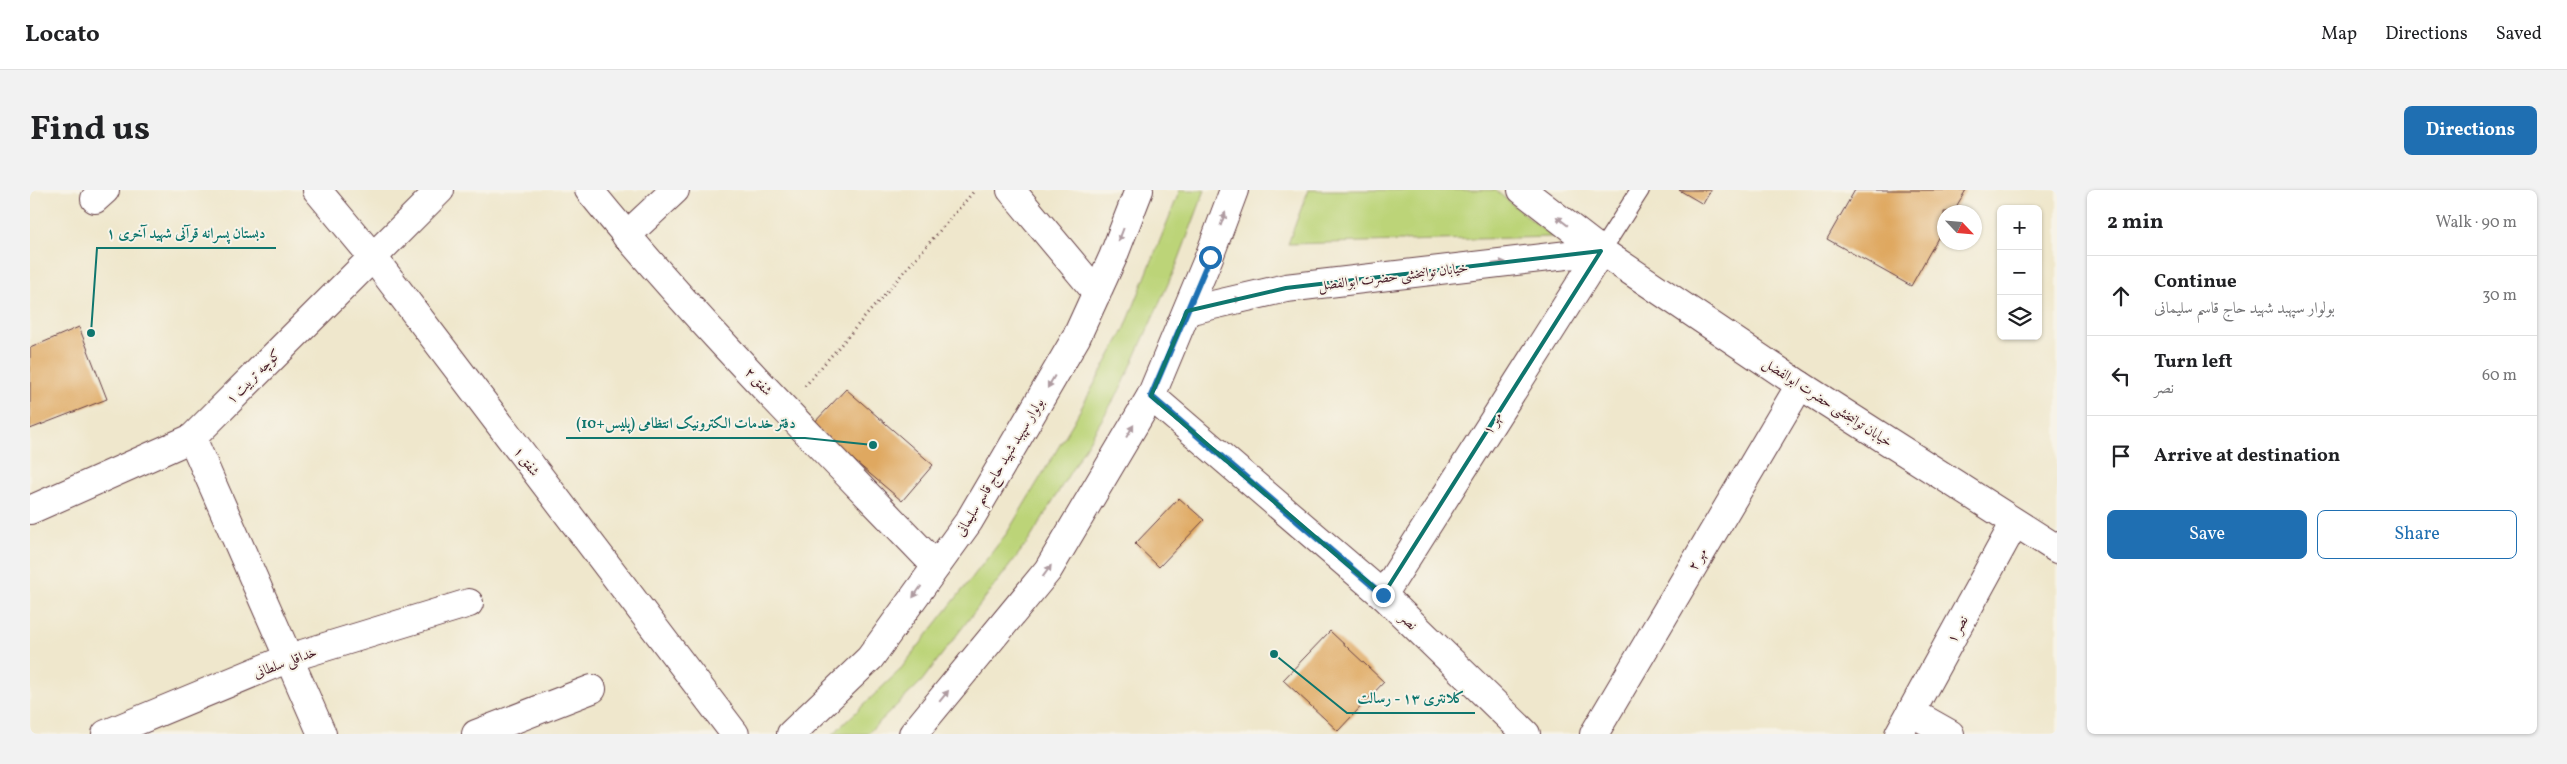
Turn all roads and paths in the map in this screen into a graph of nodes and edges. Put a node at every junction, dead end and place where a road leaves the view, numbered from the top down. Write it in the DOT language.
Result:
graph roads {
  1 [pos="317,190"];
  2 [pos="440,190"];
  3 [pos="589,190"];
  4 [pos="675,190"];
  5 [pos="975,190"];
  6 [pos="1011,190"];
  7 [pos="1139,190"];
  8 [pos="1234,190"];
  9 [pos="1522,190"];
  10 [pos="1640,190"];
  11 [pos="626,236"];
  12 [pos="1601,251"];
  13 [pos="372,256"];
  14 [pos="1096,293"];
  15 [pos="1187,311"];
  16 [pos="1800,385"];
  17 [pos="1151,396"];
  18 [pos="785,409"];
  19 [pos="192,438"];
  20 [pos="30,510"];
  21 [pos="2014,524"];
  22 [pos="2057,549"];
  23 [pos="936,566"];
  24 [pos="1383,595"];
  25 [pos="469,603"];
  26 [pos="289,658"];
  27 [pos="592,689"];
  28 [pos="1905,723"];
  29 [pos="106,734"];
  30 [pos="322,734"];
  31 [pos="476,734"];
  32 [pos="735,734"];
  33 [pos="791,734"];
  34 [pos="913,734"];
  35 [pos="1526,734"];
  36 [pos="1594,734"];
  37 [pos="1950,734"];
  1 -- 13 [label="street, شفق ۱"];
  2 -- 13 [label="street, کوچه تربیت ۱"];
  3 -- 11 [label="street, شفق ۲"];
  4 -- 11 [label="street"];
  5 -- 18 [label="path"];
  6 -- 14 [label="street"];
  7 -- 14 [label="street, بولوار سپهبد شهید حاج قاسم سلیمانی, one-way"];
  15 -- 8 [label="street, one-way"];
  12 -- 9 [label="street, خیابان توانبخشی حضرت ابوالفضل, one-way"];
  10 -- 12 [label="lane"];
  11 -- 18 [label="street, شفق ۲"];
  15 -- 12 [label="street, خیابان توانبخشی حضرت ابوالفضل, one-way"];
  12 -- 16 [label="street, خیابان توانبخشی حضرت ابوالفضل"];
  12 -- 24 [label="street, مهر ۱"];
  13 -- 19 [label="street, کوچه تربیت ۱"];
  13 -- 32 [label="street, شفق ۱"];
  14 -- 23 [label="street, بولوار سپهبد شهید حاج قاسم سلیمانی, one-way"];
  15 -- 17 [label="street"];
  16 -- 21 [label="street, خیابان توانبخشی حضرت ابوالفضل"];
  16 -- 36 [label="street, مهر ۲"];
  17 -- 24 [label="street, نصر"];
  34 -- 17 [label="street, one-way"];
  18 -- 23 [label="street, شفق ۲"];
  19 -- 20 [label="street, کوچه تربیت ۱"];
  19 -- 26 [label="street"];
  21 -- 22 [label="street, خیابان توانبخشی حضرت ابوالفضل"];
  21 -- 28 [label="street, نصر ۱"];
  23 -- 33 [label="street, بولوار سپهبد شهید حاج قاسم سلیمانی, one-way"];
  24 -- 35 [label="street, نصر"];
  25 -- 26 [label="street, خداقلی سلطانی"];
  26 -- 29 [label="street, خداقلی سلطانی"];
  26 -- 30 [label="street"];
  27 -- 31 [label="street"];
  28 -- 37 [label="street"];
}
